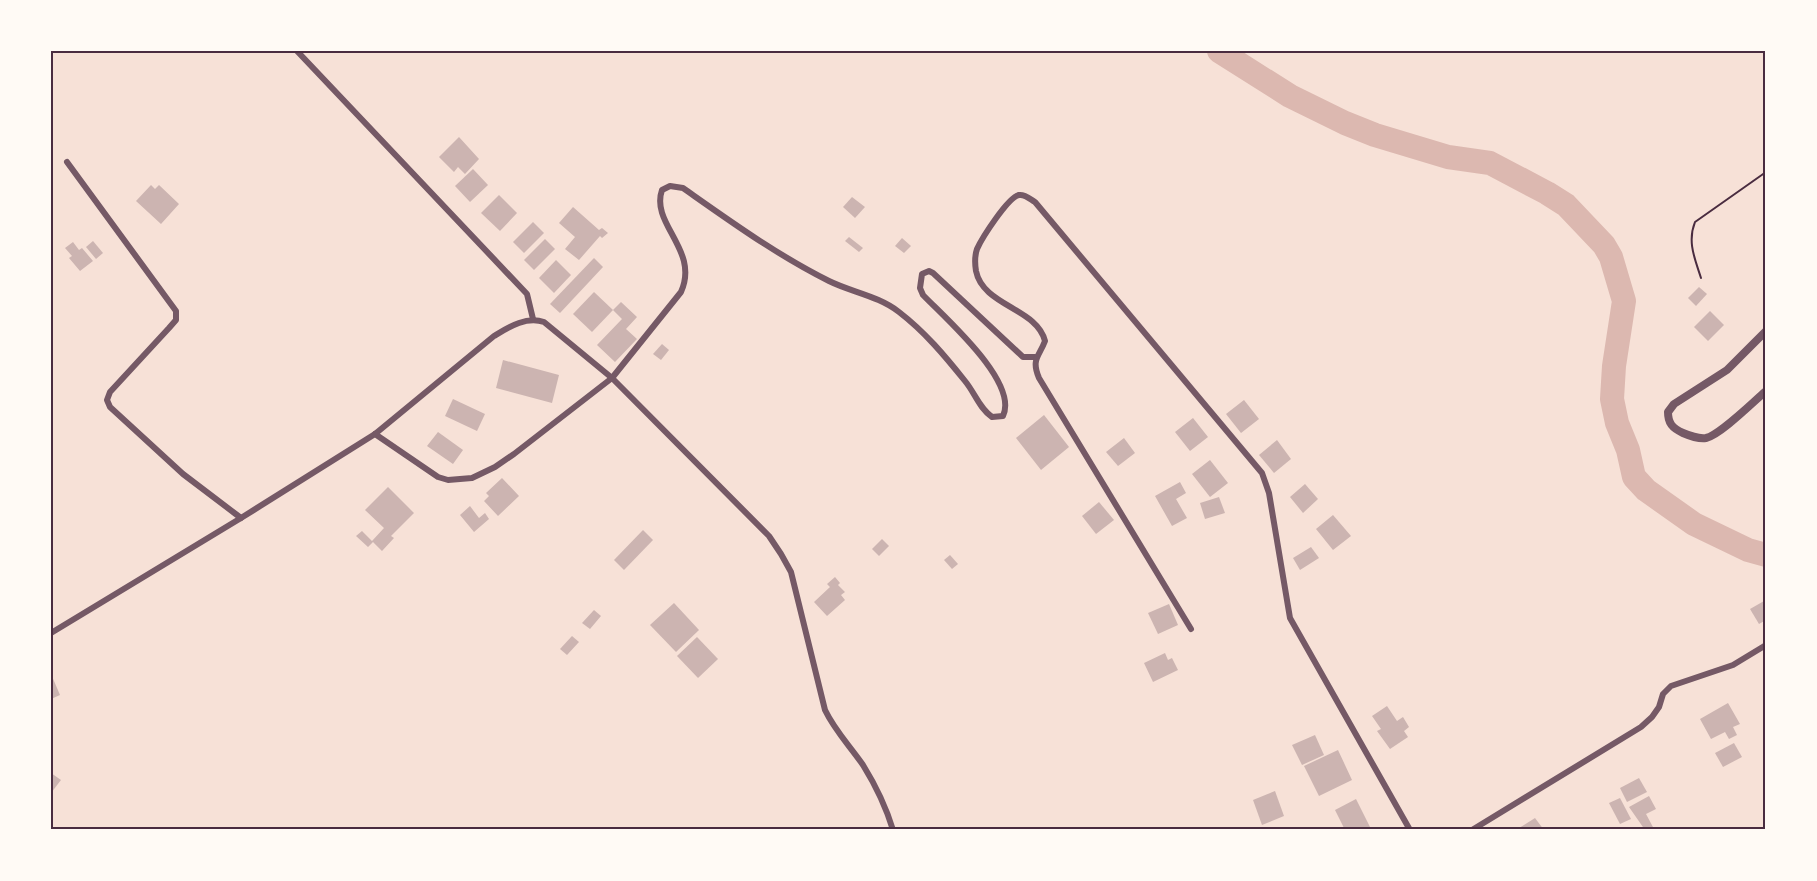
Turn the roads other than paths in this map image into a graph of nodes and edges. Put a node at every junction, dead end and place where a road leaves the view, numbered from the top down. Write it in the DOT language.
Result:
graph roads {
  1 [pos="297,51"];
  2 [pos="67,162"];
  3 [pos="533,319"];
  4 [pos="1766,331"];
  5 [pos="1035,357"];
  6 [pos="612,378"];
  7 [pos="1766,391"];
  8 [pos="375,434"];
  9 [pos="241,519"];
  10 [pos="1191,629"];
  11 [pos="51,633"];
  12 [pos="1766,645"];
  13 [pos="893,830"];
  14 [pos="1410,830"];
  15 [pos="1472,830"];
  1 -- 3 [label="street"];
  2 -- 9 [label="street"];
  3 -- 6 [label="street"];
  3 -- 8 [label="street"];
  4 -- 7 [label="street"];
  5 -- 6 [label="street"];
  5 -- 10 [label="street"];
  5 -- 14 [label="street"];
  6 -- 8 [label="street"];
  6 -- 13 [label="street"];
  8 -- 9 [label="street"];
  9 -- 11 [label="street"];
  12 -- 15 [label="street"];
}
